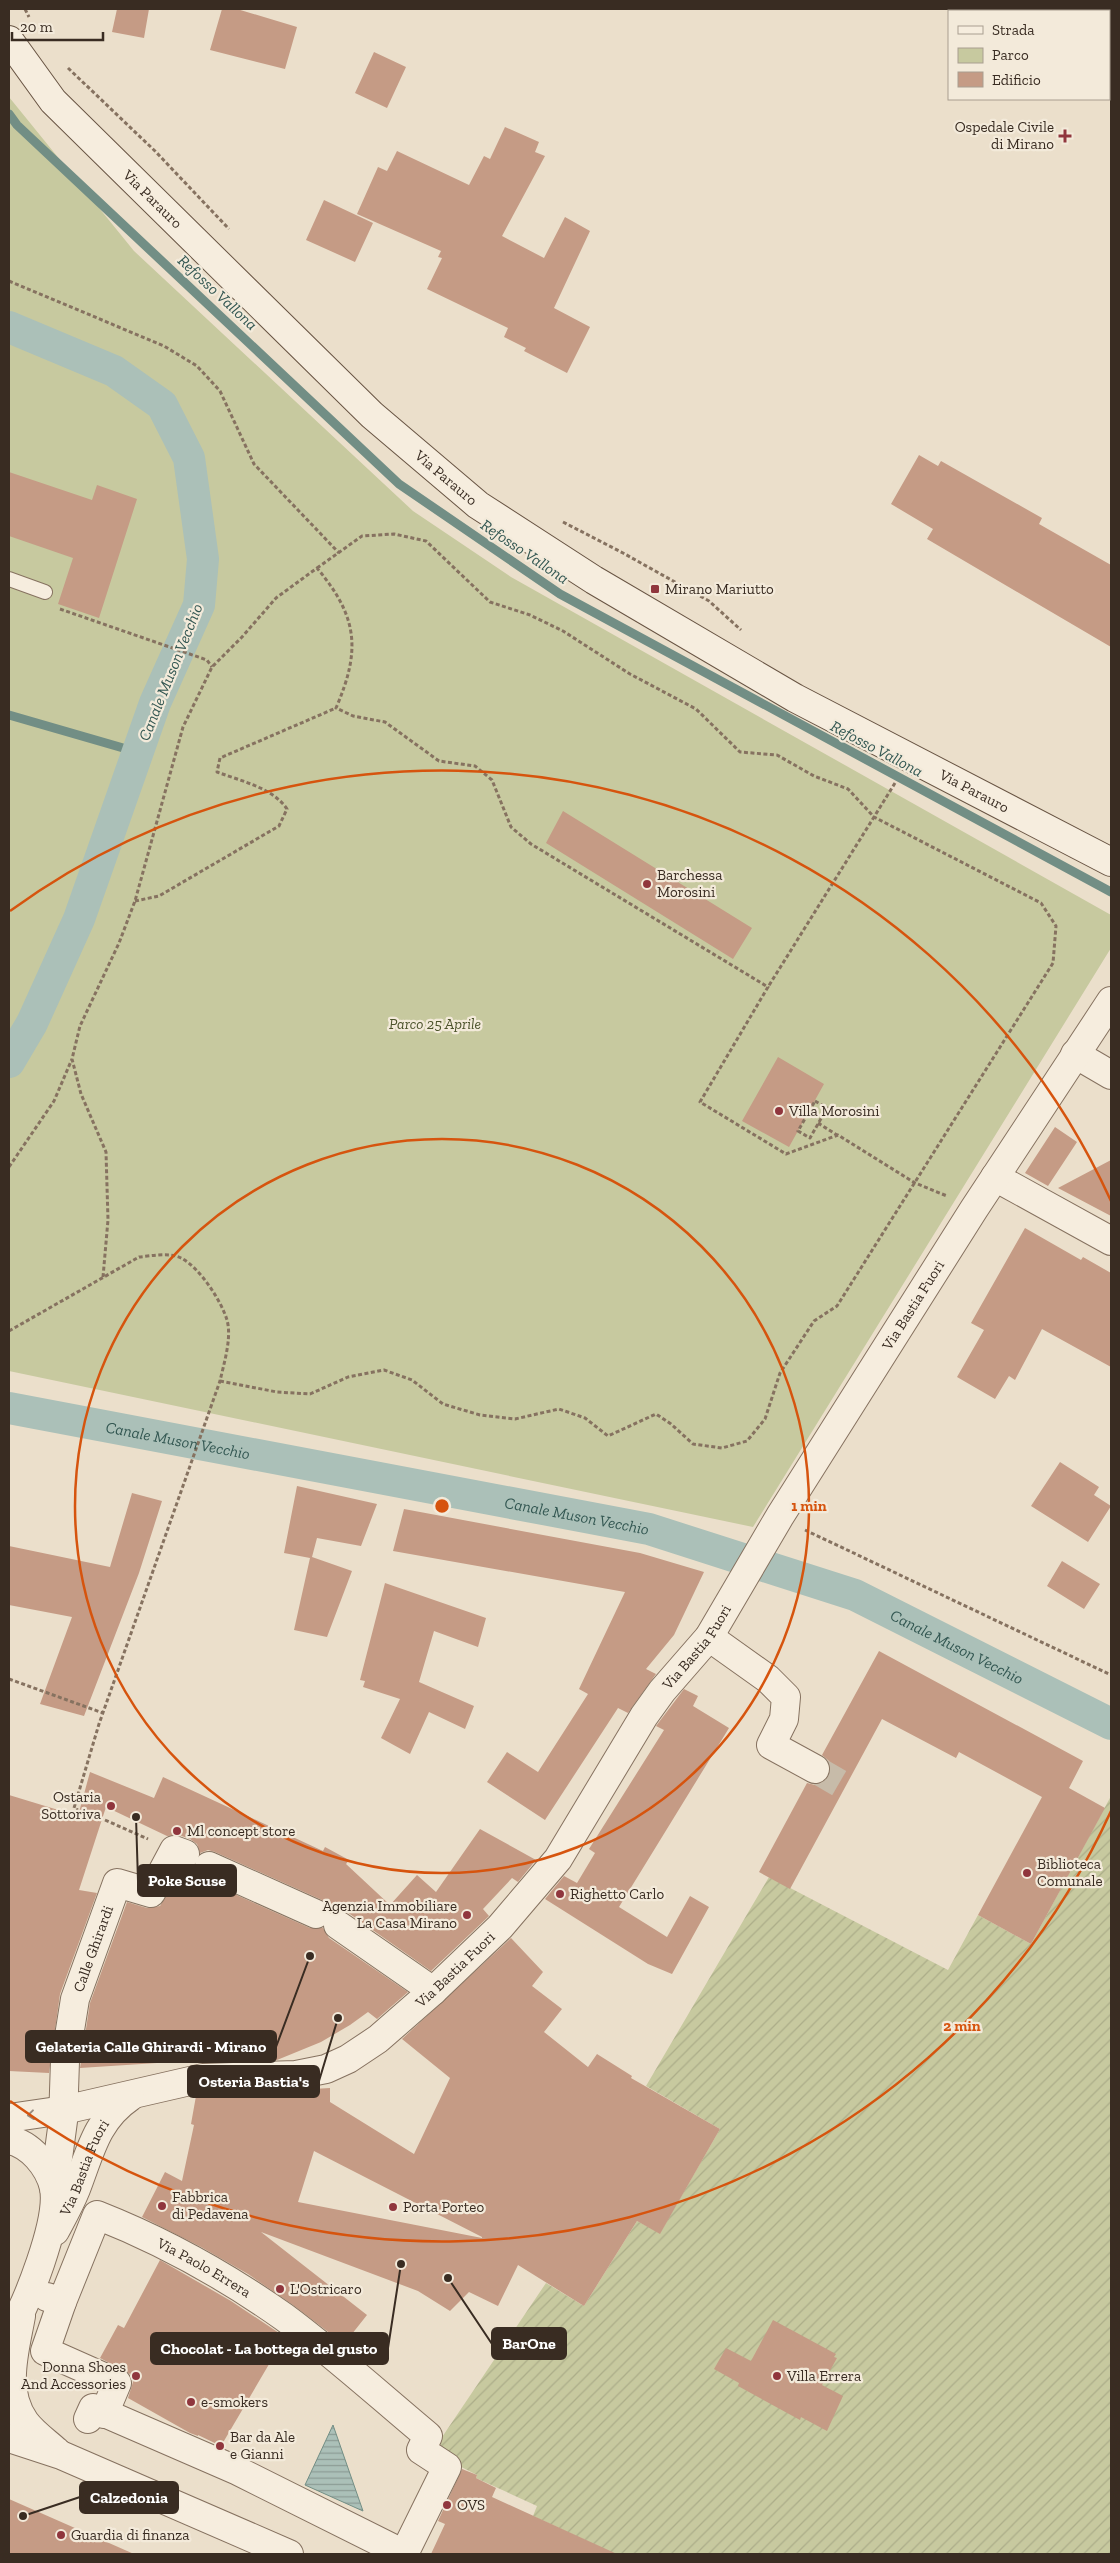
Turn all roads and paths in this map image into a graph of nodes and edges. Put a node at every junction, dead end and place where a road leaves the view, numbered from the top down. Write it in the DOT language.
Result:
graph roads {
  1 [pos="24,9"];
  2 [pos="30,17"];
  3 [pos="9,40"];
  4 [pos="62,61"];
  5 [pos="235,235"];
  6 [pos="9,281"];
  7 [pos="561,521"];
  8 [pos="338,553"];
  9 [pos="317,568"];
  10 [pos="9,579"];
  11 [pos="45,592"];
  12 [pos="743,632"];
  13 [pos="212,667"];
  14 [pos="336,708"];
  15 [pos="895,783"];
  16 [pos="874,817"];
  17 [pos="1111,862"];
  18 [pos="136,901"];
  19 [pos="768,988"];
  20 [pos="1111,1001"];
  21 [pos="1075,1054"];
  22 [pos="72,1059"];
  23 [pos="1111,1075"];
  24 [pos="818,1123"];
  25 [pos="838,1135"];
  26 [pos="9,1167"];
  27 [pos="995,1178"];
  28 [pos="914,1183"];
  29 [pos="974,1210"];
  30 [pos="1111,1241"];
  31 [pos="103,1277"];
  32 [pos="9,1331"];
  33 [pos="220,1381"];
  34 [pos="809,1522"];
  35 [pos="709,1637"];
  36 [pos="1111,1675"];
  37 [pos="9,1679"];
  38 [pos="103,1713"];
  39 [pos="815,1769"];
  40 [pos="78,1810"];
  41 [pos="105,1820"];
  42 [pos="179,1852"];
  43 [pos="209,1866"];
  44 [pos="433,1991"];
  45 [pos="130,2096"];
  46 [pos="64,2110"];
  47 [pos="9,2118"];
  48 [pos="9,2140"];
  49 [pos="54,2188"];
  50 [pos="46,2246"];
  51 [pos="15,2324"];
  52 [pos="9,2438"];
  53 [pos="61,2455"];
  54 [pos="290,2554"];
  55 [pos="404,2554"];
  1 -- 2 [label="path"];
  3 -- 17 [label="street, Via Parauro"];
  4 -- 5 [label="path"];
  6 -- 8 [label="path"];
  7 -- 12 [label="path"];
  8 -- 9 [label="path"];
  8 -- 16 [label="path"];
  9 -- 13 [label="path"];
  9 -- 14 [label="path"];
  10 -- 11 [label="lane"];
  11 -- 13 [label="path"];
  13 -- 18 [label="path"];
  14 -- 18 [label="path"];
  14 -- 19 [label="path"];
  15 -- 16 [label="path"];
  16 -- 19 [label="path"];
  16 -- 28 [label="path"];
  18 -- 22 [label="path"];
  19 -- 25 [label="path"];
  20 -- 21 [label="street, Via Bastia Fuori"];
  21 -- 23 [label="street"];
  21 -- 27 [label="street, Via Bastia Fuori"];
  22 -- 26 [label="path"];
  22 -- 31 [label="path"];
  24 -- 24 [label="path"];
  24 -- 25 [label="path"];
  25 -- 28 [label="path"];
  27 -- 29 [label="street, Via Bastia Fuori"];
  27 -- 30 [label="street"];
  28 -- 29 [label="path"];
  28 -- 33 [label="path"];
  29 -- 35 [label="street, Via Bastia Fuori"];
  31 -- 32 [label="path"];
  31 -- 33 [label="path"];
  33 -- 38 [label="path"];
  34 -- 36 [label="path"];
  35 -- 39 [label="street"];
  35 -- 44 [label="street, Via Bastia Fuori"];
  37 -- 38 [label="path"];
  38 -- 40 [label="path"];
  41 -- 42 [label="path"];
  42 -- 46 [label="street, Calle Ghirardi"];
  43 -- 44 [label="street"];
  44 -- 45 [label="street, Via Bastia Fuori"];
  45 -- 46 [label="street, Via Bastia Fuori"];
  45 -- 50 [label="street, Via Bastia Fuori"];
  46 -- 47 [label="street, Via Bastia Fuori, one-way"];
  46 -- 49 [label="street, Via Bastia Fuori"];
  48 -- 49 [label="street"];
  49 -- 50 [label="street, Via Bastia Fuori"];
  50 -- 51 [label="street"];
  51 -- 53 [label="street"];
  52 -- 53 [label="street"];
  53 -- 54 [label="street"];
  55 -- 55 [label="street, Via Paolo Errera"];
}
